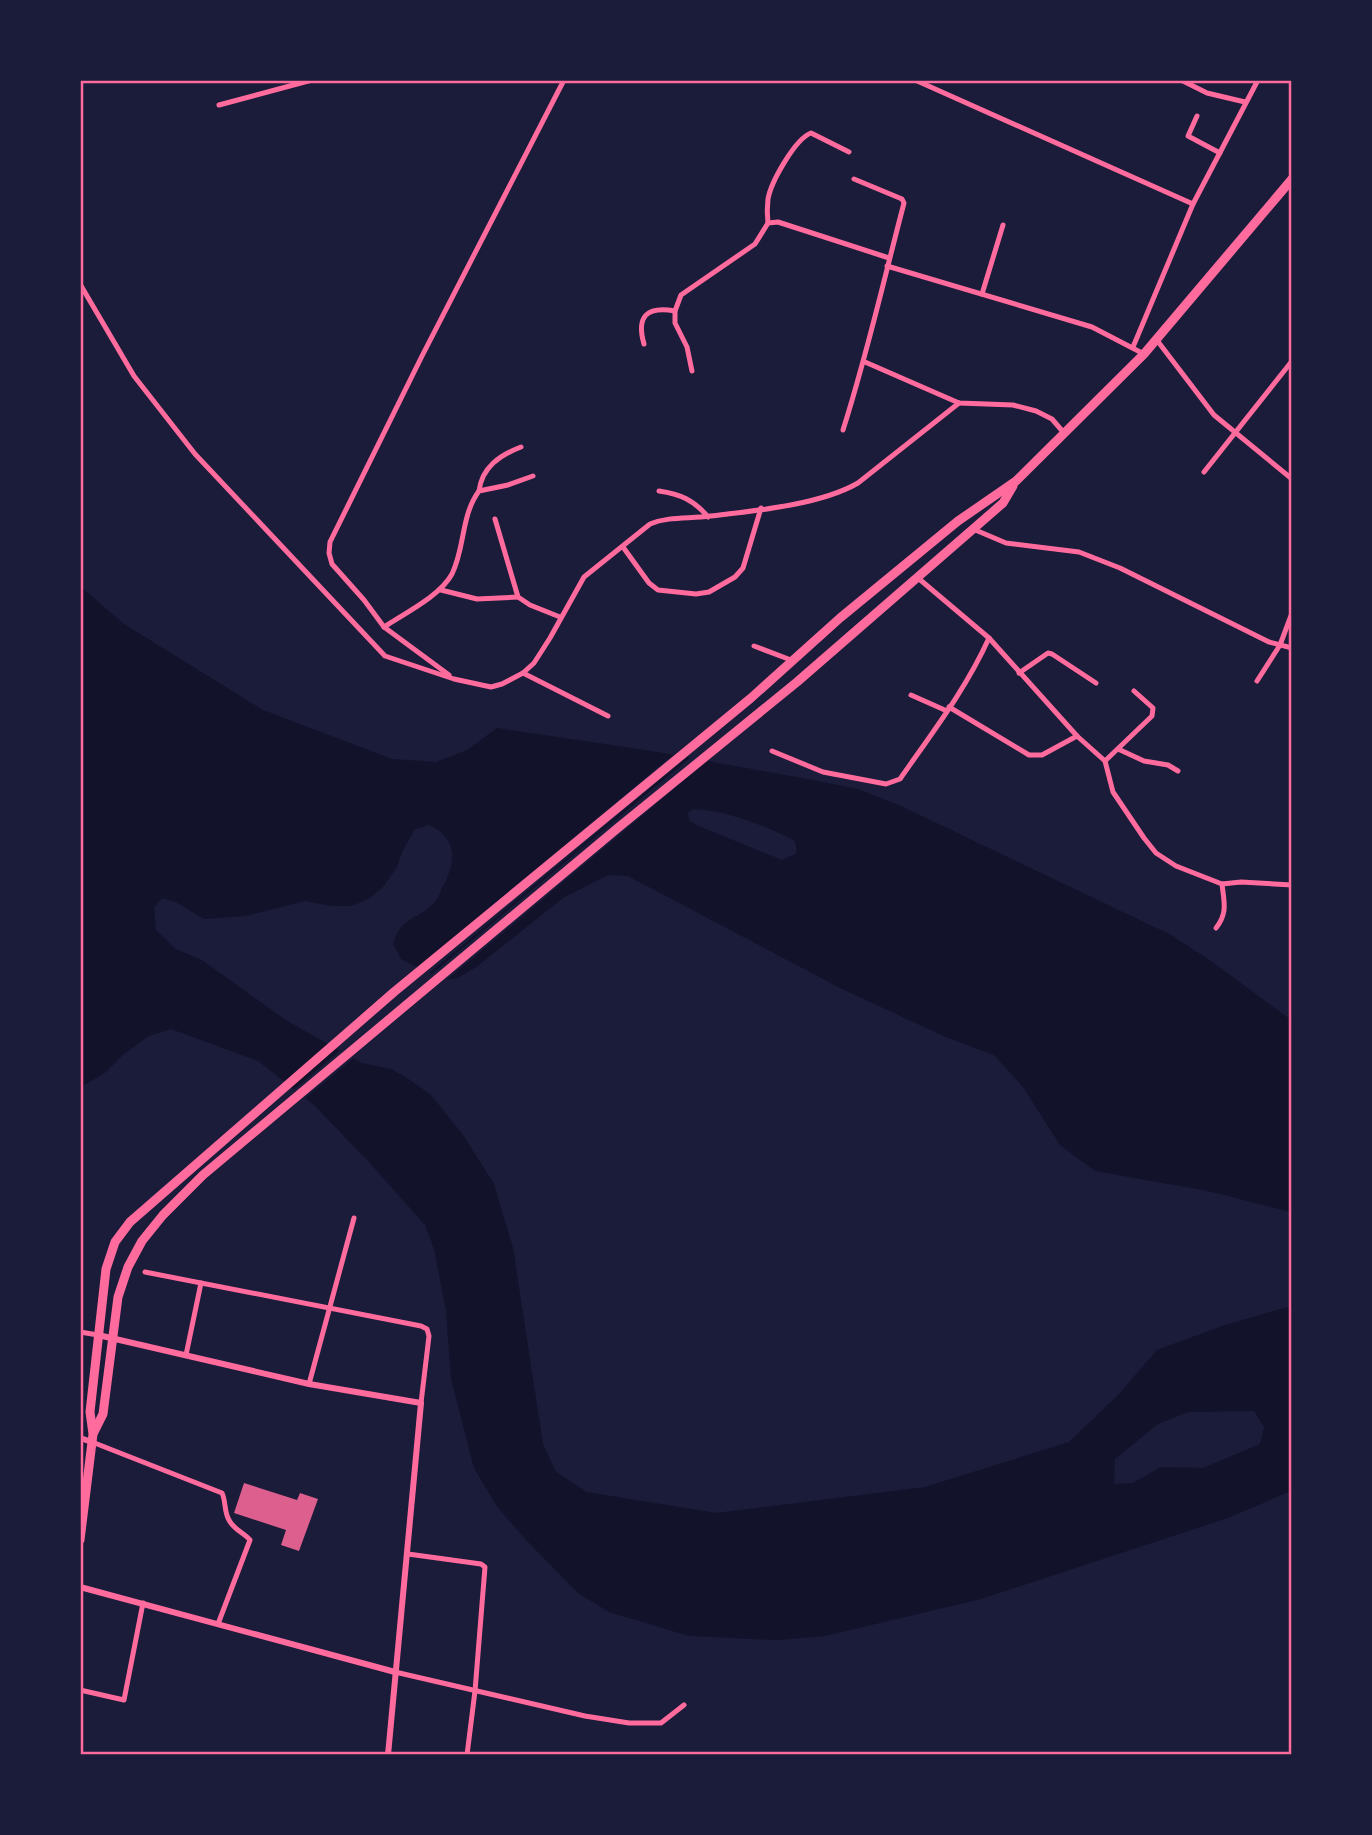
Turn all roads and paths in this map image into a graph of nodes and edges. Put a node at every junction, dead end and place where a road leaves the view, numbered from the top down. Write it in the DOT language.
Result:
graph roads {
  1 [pos="312,80"];
  2 [pos="564,80"];
  3 [pos="915,80"];
  4 [pos="1181,80"];
  5 [pos="1258,80"];
  6 [pos="1245,102"];
  7 [pos="219,105"];
  8 [pos="1197,116"];
  9 [pos="849,152"];
  10 [pos="1220,153"];
  11 [pos="854,178"];
  12 [pos="1292,179"];
  13 [pos="1194,204"];
  14 [pos="768,223"];
  15 [pos="1003,225"];
  16 [pos="890,258"];
  17 [pos="887,266"];
  18 [pos="80,284"];
  19 [pos="982,294"];
  20 [pos="675,311"];
  21 [pos="1156,339"];
  22 [pos="644,344"];
  23 [pos="1133,347"];
  24 [pos="1144,354"];
  25 [pos="1292,361"];
  26 [pos="865,362"];
  27 [pos="692,371"];
  28 [pos="959,403"];
  29 [pos="843,430"];
  30 [pos="1235,432"];
  31 [pos="1065,433"];
  32 [pos="521,447"];
  33 [pos="1204,472"];
  34 [pos="533,476"];
  35 [pos="1292,479"];
  36 [pos="1016,481"];
  37 [pos="479,491"];
  38 [pos="659,491"];
  39 [pos="761,508"];
  40 [pos="708,517"];
  41 [pos="495,519"];
  42 [pos="973,529"];
  43 [pos="623,547"];
  44 [pos="918,578"];
  45 [pos="441,590"];
  46 [pos="518,597"];
  47 [pos="1292,613"];
  48 [pos="561,618"];
  49 [pos="384,627"];
  50 [pos="989,638"];
  51 [pos="1280,645"];
  52 [pos="754,646"];
  53 [pos="1292,648"];
  54 [pos="791,660"];
  55 [pos="523,673"];
  56 [pos="1019,673"];
  57 [pos="454,679"];
  58 [pos="1257,681"];
  59 [pos="1096,683"];
  60 [pos="1134,691"];
  61 [pos="911,695"];
  62 [pos="948,710"];
  63 [pos="608,716"];
  64 [pos="1077,736"];
  65 [pos="1118,749"];
  66 [pos="772,751"];
  67 [pos="1105,761"];
  68 [pos="1178,771"];
  69 [pos="1222,884"];
  70 [pos="1292,885"];
  71 [pos="1216,928"];
  72 [pos="354,1218"];
  73 [pos="145,1272"];
  74 [pos="201,1283"];
  75 [pos="328,1309"];
  76 [pos="80,1332"];
  77 [pos="98,1335"];
  78 [pos="113,1339"];
  79 [pos="186,1355"];
  80 [pos="309,1384"];
  81 [pos="421,1403"];
  82 [pos="80,1438"];
  83 [pos="92,1438"];
  84 [pos="82,1522"];
  85 [pos="80,1540"];
  86 [pos="408,1554"];
  87 [pos="80,1587"];
  88 [pos="143,1603"];
  89 [pos="218,1624"];
  90 [pos="395,1672"];
  91 [pos="80,1690"];
  92 [pos="475,1691"];
  93 [pos="684,1705"];
  94 [pos="388,1755"];
  95 [pos="467,1755"];
  1 -- 7 [label="street"];
  2 -- 49 [label="street"];
  3 -- 13 [label="street"];
  4 -- 6 [label="street"];
  5 -- 6 [label="street"];
  6 -- 10 [label="street"];
  8 -- 10 [label="street"];
  9 -- 14 [label="street"];
  10 -- 13 [label="street"];
  11 -- 16 [label="street"];
  12 -- 21 [label="highway"];
  13 -- 23 [label="street"];
  14 -- 16 [label="street"];
  14 -- 20 [label="street"];
  15 -- 19 [label="street"];
  16 -- 17 [label="street"];
  17 -- 19 [label="street"];
  17 -- 26 [label="street"];
  18 -- 57 [label="street"];
  19 -- 23 [label="street"];
  20 -- 22 [label="street"];
  20 -- 27 [label="street"];
  21 -- 24 [label="highway"];
  21 -- 30 [label="street"];
  23 -- 24 [label="street"];
  24 -- 31 [label="highway"];
  25 -- 30 [label="street"];
  26 -- 28 [label="street"];
  26 -- 29 [label="street"];
  28 -- 31 [label="street"];
  28 -- 39 [label="street"];
  30 -- 33 [label="street"];
  30 -- 35 [label="street"];
  31 -- 36 [label="highway"];
  32 -- 37 [label="street"];
  34 -- 37 [label="street"];
  36 -- 42 [label="highway"];
  36 -- 54 [label="highway"];
  37 -- 45 [label="street"];
  38 -- 40 [label="street"];
  39 -- 40 [label="street"];
  39 -- 43 [label="street"];
  40 -- 43 [label="street"];
  41 -- 46 [label="street"];
  42 -- 44 [label="highway"];
  42 -- 51 [label="street"];
  43 -- 48 [label="street"];
  44 -- 50 [label="street"];
  44 -- 78 [label="highway"];
  45 -- 46 [label="street"];
  45 -- 49 [label="street"];
  46 -- 48 [label="street"];
  47 -- 51 [label="street"];
  48 -- 55 [label="street"];
  49 -- 57 [label="street"];
  50 -- 56 [label="street"];
  50 -- 62 [label="street"];
  51 -- 53 [label="street"];
  51 -- 58 [label="street"];
  52 -- 54 [label="street"];
  54 -- 77 [label="highway"];
  55 -- 57 [label="street"];
  55 -- 63 [label="street"];
  56 -- 59 [label="street"];
  56 -- 64 [label="street"];
  60 -- 65 [label="street"];
  61 -- 62 [label="street"];
  62 -- 64 [label="street"];
  62 -- 66 [label="street"];
  64 -- 67 [label="street"];
  65 -- 67 [label="street"];
  65 -- 68 [label="street"];
  67 -- 69 [label="street"];
  69 -- 70 [label="street"];
  69 -- 71 [label="street"];
  72 -- 75 [label="street"];
  73 -- 74 [label="street"];
  74 -- 75 [label="street"];
  74 -- 79 [label="street"];
  75 -- 80 [label="street"];
  75 -- 81 [label="street"];
  76 -- 77 [label="street"];
  77 -- 78 [label="street"];
  77 -- 83 [label="highway"];
  78 -- 79 [label="street"];
  78 -- 83 [label="highway"];
  79 -- 80 [label="street"];
  80 -- 81 [label="street"];
  81 -- 86 [label="street"];
  82 -- 83 [label="street"];
  83 -- 84 [label="highway"];
  83 -- 89 [label="street"];
  84 -- 85 [label="highway"];
  86 -- 90 [label="street"];
  86 -- 92 [label="street"];
  87 -- 88 [label="street"];
  88 -- 89 [label="street"];
  88 -- 91 [label="street"];
  89 -- 90 [label="street"];
  90 -- 92 [label="street"];
  90 -- 94 [label="street"];
  92 -- 93 [label="street"];
  92 -- 95 [label="street"];
}
